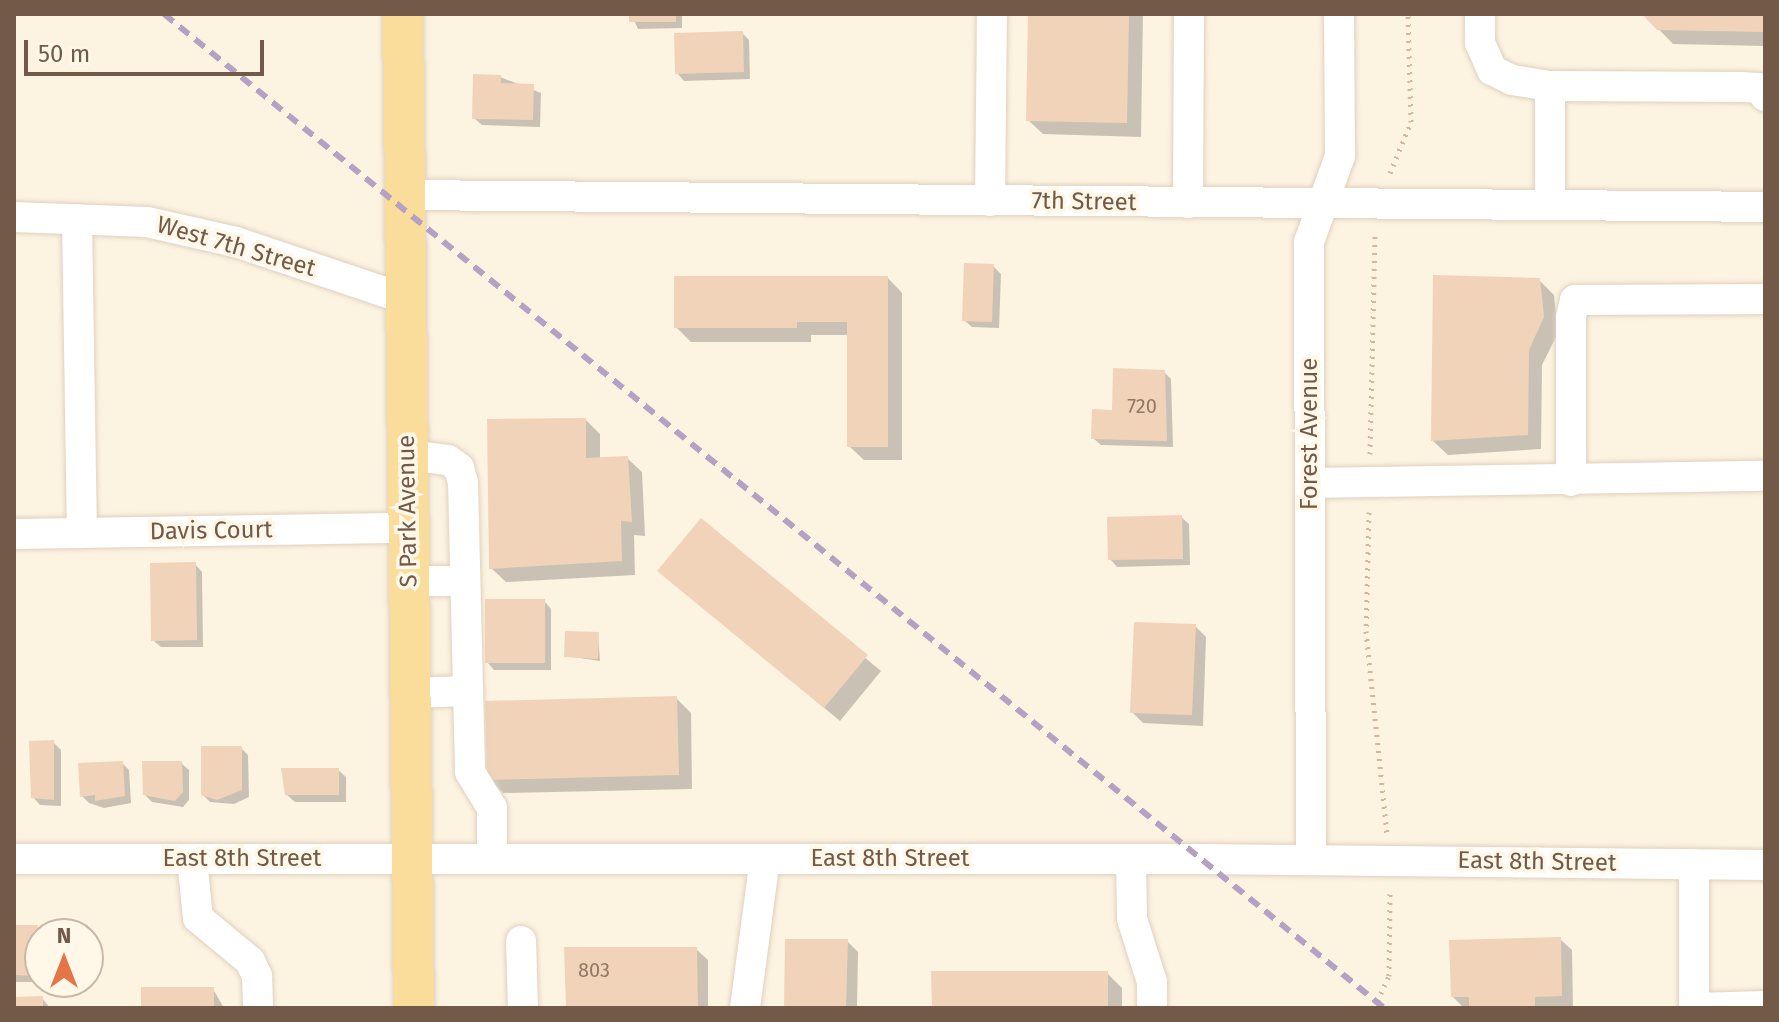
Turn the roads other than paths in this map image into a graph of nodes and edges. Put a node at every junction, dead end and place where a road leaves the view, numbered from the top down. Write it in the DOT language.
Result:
graph roads {
  1 [pos="403,14"];
  2 [pos="992,14"];
  3 [pos="1189,14"];
  4 [pos="1339,14"];
  5 [pos="1480,14"];
  6 [pos="1550,86"];
  7 [pos="1765,96"];
  8 [pos="402,195"];
  9 [pos="990,201"];
  10 [pos="1188,203"];
  11 [pos="1321,204"];
  12 [pos="1550,205"];
  13 [pos="1765,207"];
  14 [pos="14,217"];
  15 [pos="77,219"];
  16 [pos="405,299"];
  17 [pos="1765,299"];
  18 [pos="407,455"];
  19 [pos="1765,476"];
  20 [pos="1571,481"];
  21 [pos="1310,483"];
  22 [pos="408,528"];
  23 [pos="82,533"];
  24 [pos="14,534"];
  25 [pos="409,581"];
  26 [pos="465,581"];
  27 [pos="468,691"];
  28 [pos="409,693"];
  29 [pos="14,859"];
  30 [pos="192,859"];
  31 [pos="411,859"];
  32 [pos="492,859"];
  33 [pos="765,859"];
  34 [pos="1131,859"];
  35 [pos="1311,860"];
  36 [pos="1694,864"];
  37 [pos="1765,865"];
  38 [pos="521,941"];
  39 [pos="1765,1006"];
  40 [pos="258,1008"];
  41 [pos="414,1008"];
  42 [pos="523,1008"];
  43 [pos="745,1008"];
  44 [pos="1152,1008"];
  45 [pos="1694,1008"];
  1 -- 8 [label="main road, S Park Avenue"];
  2 -- 9 [label="street"];
  3 -- 10 [label="street"];
  4 -- 11 [label="street, Forest Avenue"];
  5 -- 6 [label="street"];
  6 -- 7 [label="street"];
  6 -- 12 [label="street"];
  8 -- 9 [label="street, 7th Street"];
  8 -- 16 [label="main road, S Park Avenue"];
  9 -- 10 [label="street, 7th Street"];
  10 -- 11 [label="street, 7th Street"];
  11 -- 12 [label="street, 7th Street"];
  11 -- 21 [label="street, Forest Avenue"];
  12 -- 13 [label="street, 7th Street"];
  14 -- 15 [label="street, West 7th Street"];
  15 -- 16 [label="street, West 7th Street"];
  15 -- 23 [label="street"];
  16 -- 18 [label="main road, S Park Avenue"];
  17 -- 20 [label="street"];
  18 -- 22 [label="main road, S Park Avenue"];
  18 -- 26 [label="street"];
  19 -- 20 [label="street"];
  20 -- 21 [label="street"];
  21 -- 35 [label="street, Forest Avenue"];
  22 -- 23 [label="street, Davis Court"];
  22 -- 25 [label="main road, S Park Avenue"];
  23 -- 24 [label="street, Davis Court"];
  25 -- 26 [label="street"];
  25 -- 28 [label="main road, S Park Avenue"];
  26 -- 27 [label="street"];
  27 -- 28 [label="street"];
  27 -- 32 [label="street"];
  28 -- 31 [label="main road, S Park Avenue"];
  29 -- 30 [label="street, East 8th Street"];
  30 -- 31 [label="street, East 8th Street"];
  30 -- 40 [label="street"];
  31 -- 32 [label="street, East 8th Street"];
  31 -- 41 [label="main road, S Park Avenue"];
  32 -- 33 [label="street, East 8th Street"];
  33 -- 34 [label="street, East 8th Street"];
  33 -- 43 [label="street"];
  34 -- 35 [label="street, East 8th Street"];
  34 -- 44 [label="street"];
  35 -- 36 [label="street, East 8th Street"];
  36 -- 37 [label="street, East 8th Street"];
  36 -- 45 [label="street"];
  38 -- 42 [label="street"];
  39 -- 45 [label="street"];
}
